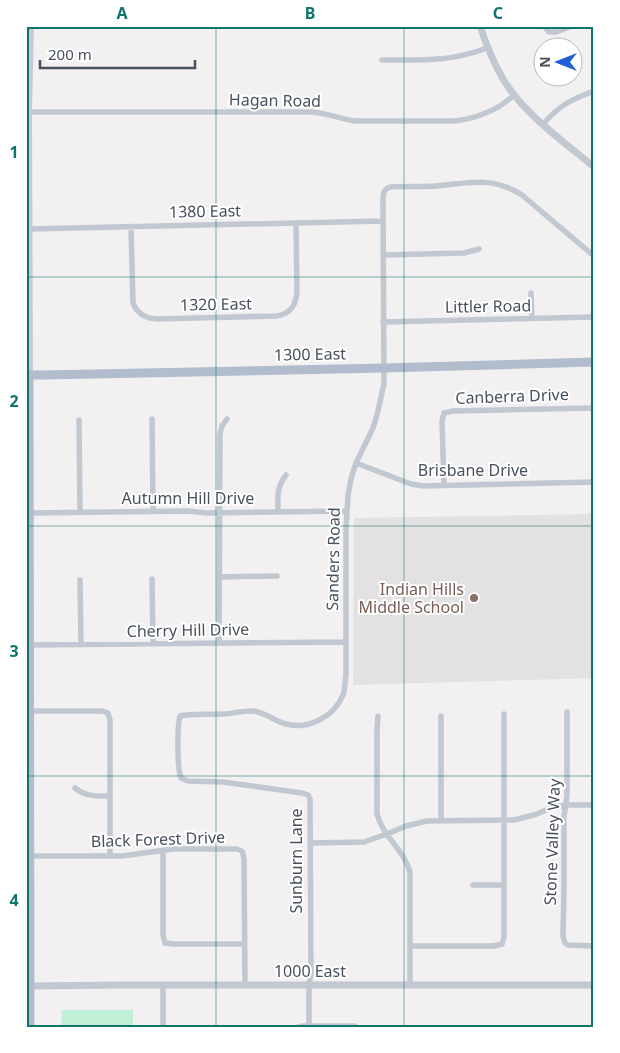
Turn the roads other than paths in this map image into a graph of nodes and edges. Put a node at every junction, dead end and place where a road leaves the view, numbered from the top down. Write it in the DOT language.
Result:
graph roads {
  1 [pos="30,26"];
  2 [pos="480,26"];
  3 [pos="544,26"];
  4 [pos="572,26"];
  5 [pos="487,48"];
  6 [pos="382,60"];
  7 [pos="594,91"];
  8 [pos="514,95"];
  9 [pos="28,112"];
  10 [pos="543,124"];
  11 [pos="594,168"];
  12 [pos="27,178"];
  13 [pos="382,222"];
  14 [pos="296,223"];
  15 [pos="131,227"];
  16 [pos="29,229"];
  17 [pos="479,249"];
  18 [pos="383,255"];
  19 [pos="594,256"];
  20 [pos="531,293"];
  21 [pos="594,317"];
  22 [pos="532,318"];
  23 [pos="383,322"];
  24 [pos="594,362"];
  25 [pos="384,368"];
  26 [pos="28,374"];
  27 [pos="594,408"];
  28 [pos="227,418"];
  29 [pos="79,420"];
  30 [pos="152,420"];
  31 [pos="356,463"];
  32 [pos="286,475"];
  33 [pos="594,482"];
  34 [pos="444,486"];
  35 [pos="153,511"];
  36 [pos="346,511"];
  37 [pos="80,512"];
  38 [pos="278,512"];
  39 [pos="30,513"];
  40 [pos="219,513"];
  41 [pos="28,547"];
  42 [pos="278,576"];
  43 [pos="220,577"];
  44 [pos="152,579"];
  45 [pos="80,580"];
  46 [pos="346,642"];
  47 [pos="219,643"];
  48 [pos="153,644"];
  49 [pos="80,645"];
  50 [pos="30,646"];
  51 [pos="30,711"];
  52 [pos="567,712"];
  53 [pos="504,714"];
  54 [pos="378,716"];
  55 [pos="441,716"];
  56 [pos="181,778"];
  57 [pos="76,788"];
  58 [pos="110,796"];
  59 [pos="566,805"];
  60 [pos="594,805"];
  61 [pos="504,820"];
  62 [pos="441,821"];
  63 [pos="387,834"];
  64 [pos="310,843"];
  65 [pos="163,850"];
  66 [pos="29,852"];
  67 [pos="110,856"];
  68 [pos="472,885"];
  69 [pos="504,885"];
  70 [pos="28,909"];
  71 [pos="245,944"];
  72 [pos="410,946"];
  73 [pos="594,946"];
  74 [pos="163,985"];
  75 [pos="245,985"];
  76 [pos="309,985"];
  77 [pos="410,985"];
  78 [pos="594,985"];
  79 [pos="28,986"];
  80 [pos="309,1026"];
  81 [pos="355,1026"];
  82 [pos="30,1027"];
  83 [pos="163,1027"];
  84 [pos="298,1027"];
  1 -- 9 [label="main road"];
  2 -- 5 [label="street"];
  3 -- 4 [label="street"];
  5 -- 6 [label="street"];
  5 -- 8 [label="street"];
  7 -- 10 [label="street"];
  8 -- 9 [label="street, Hagan Road"];
  8 -- 10 [label="street"];
  9 -- 12 [label="main road"];
  10 -- 11 [label="street"];
  12 -- 16 [label="main road"];
  13 -- 14 [label="street, 1380 East"];
  13 -- 18 [label="street, Sanders Road"];
  13 -- 19 [label="street, Sanders Road"];
  14 -- 15 [label="street, 1380 East"];
  14 -- 15 [label="street, 1320 East"];
  15 -- 16 [label="street, 1380 East"];
  16 -- 26 [label="main road"];
  17 -- 18 [label="street"];
  18 -- 23 [label="street, Sanders Road"];
  20 -- 22 [label="street"];
  21 -- 22 [label="street, Littler Road"];
  22 -- 23 [label="street, Littler Road"];
  23 -- 25 [label="street, Sanders Road"];
  24 -- 25 [label="main road, 1300 East"];
  25 -- 26 [label="main road, 1300 East"];
  25 -- 31 [label="street, Sanders Road"];
  26 -- 39 [label="main road"];
  27 -- 34 [label="street, Canberra Drive"];
  28 -- 40 [label="street"];
  29 -- 37 [label="street"];
  30 -- 35 [label="street"];
  31 -- 34 [label="street, Brisbane Drive"];
  31 -- 36 [label="street, Sanders Road"];
  32 -- 38 [label="street"];
  33 -- 34 [label="street, Brisbane Drive"];
  35 -- 37 [label="street, Autumn Hill Drive"];
  35 -- 40 [label="street, Autumn Hill Drive"];
  36 -- 38 [label="street, Autumn Hill Drive"];
  36 -- 46 [label="street, Sanders Road"];
  37 -- 39 [label="street, Autumn Hill Drive"];
  38 -- 40 [label="street, Autumn Hill Drive"];
  39 -- 41 [label="main road"];
  40 -- 43 [label="street"];
  41 -- 50 [label="main road"];
  42 -- 43 [label="street"];
  43 -- 47 [label="street"];
  44 -- 48 [label="street"];
  45 -- 49 [label="street"];
  46 -- 47 [label="street, Cherry Hill Drive"];
  46 -- 56 [label="street, Sanders Road"];
  47 -- 48 [label="street, Cherry Hill Drive"];
  48 -- 49 [label="street, Cherry Hill Drive"];
  49 -- 50 [label="street, Cherry Hill Drive"];
  50 -- 51 [label="main road"];
  51 -- 58 [label="street"];
  51 -- 66 [label="main road"];
  52 -- 59 [label="street, Stone Valley Way"];
  53 -- 61 [label="street"];
  54 -- 63 [label="street"];
  55 -- 62 [label="street"];
  56 -- 64 [label="street, Sunburn Lane"];
  57 -- 58 [label="street"];
  58 -- 67 [label="street"];
  59 -- 60 [label="street"];
  59 -- 61 [label="street"];
  59 -- 73 [label="street, Stone Valley Way"];
  61 -- 62 [label="street"];
  61 -- 69 [label="street"];
  62 -- 63 [label="street"];
  63 -- 64 [label="street"];
  63 -- 72 [label="street"];
  64 -- 76 [label="street, Sunburn Lane"];
  65 -- 67 [label="street, Black Forest Drive"];
  65 -- 71 [label="street, Black Forest Drive"];
  65 -- 71 [label="street"];
  66 -- 67 [label="street, Black Forest Drive"];
  66 -- 70 [label="main road"];
  68 -- 69 [label="street"];
  69 -- 72 [label="street"];
  70 -- 79 [label="main road"];
  71 -- 75 [label="street, Black Forest Drive"];
  72 -- 77 [label="street"];
  74 -- 75 [label="street, 1000 East"];
  74 -- 79 [label="street, 1000 East"];
  74 -- 83 [label="street"];
  75 -- 76 [label="street, 1000 East"];
  76 -- 77 [label="street, 1000 East"];
  76 -- 80 [label="street, Sunburn Lane"];
  77 -- 78 [label="street, 1000 East"];
  79 -- 82 [label="main road"];
  80 -- 81 [label="street"];
  80 -- 84 [label="street"];
}
